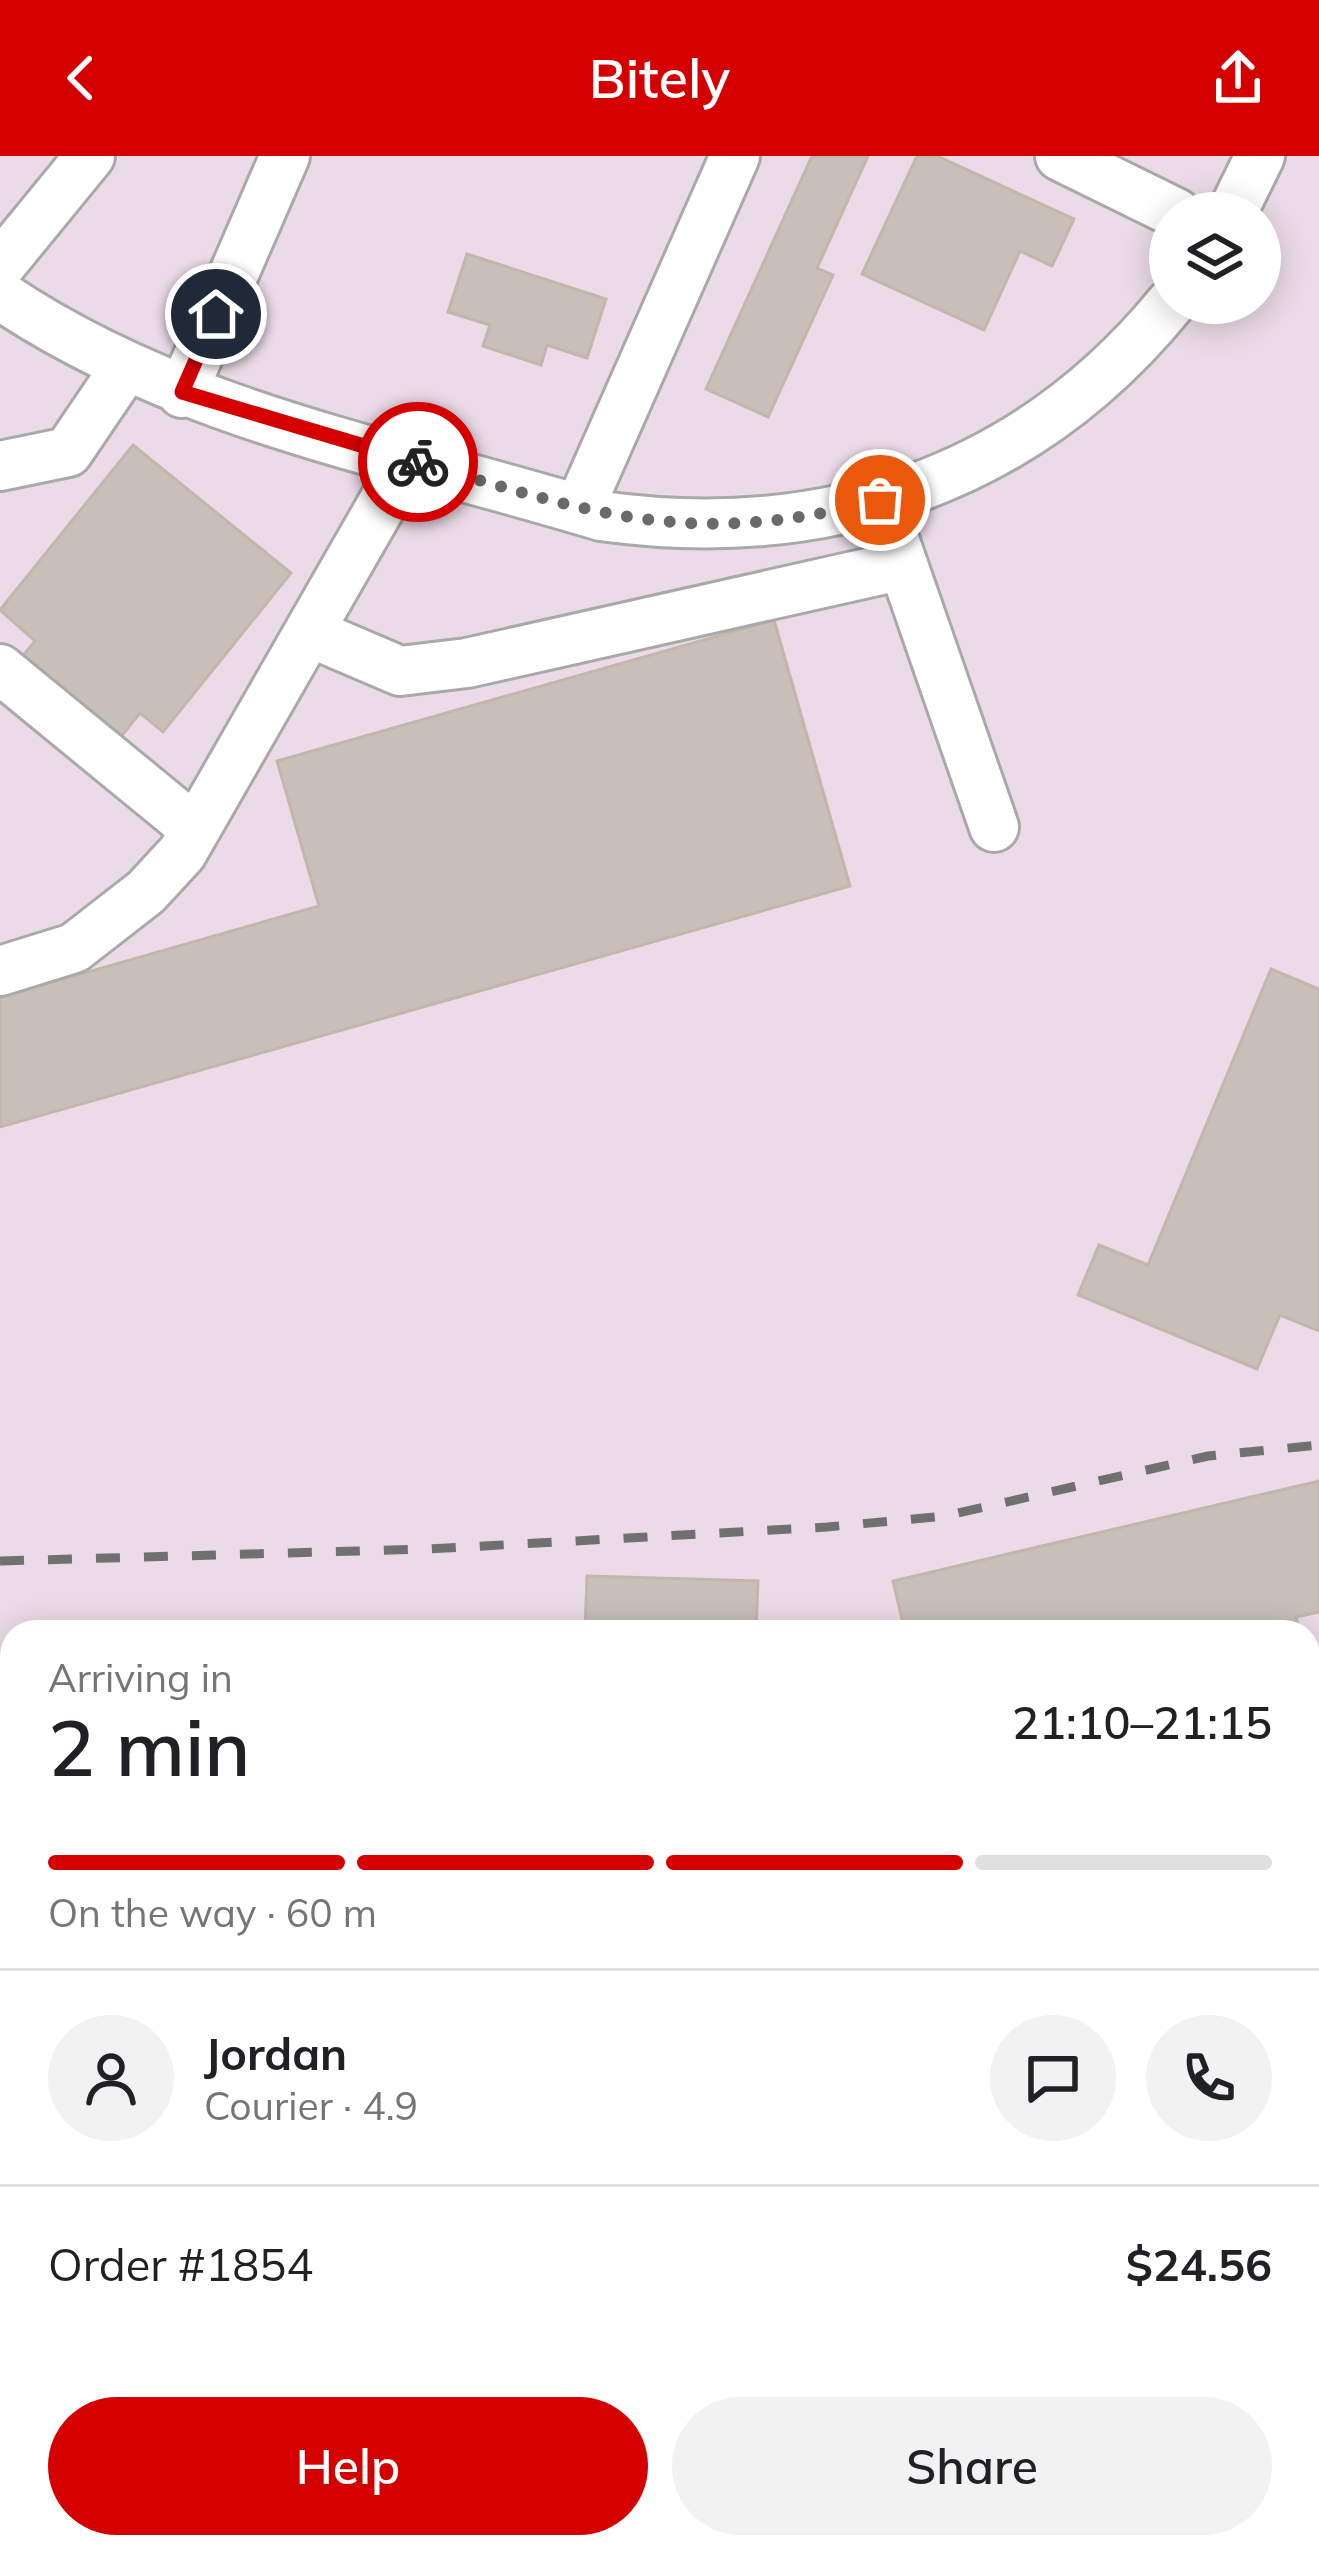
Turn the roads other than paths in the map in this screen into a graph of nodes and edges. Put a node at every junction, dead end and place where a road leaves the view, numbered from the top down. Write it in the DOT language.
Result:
graph roads {
  1 [pos="90,156"];
  2 [pos="285,156"];
  3 [pos="735,156"];
  4 [pos="1060,156"];
  5 [pos="1260,156"];
  6 [pos="1242,192"];
  7 [pos="1149,200"];
  8 [pos="0,266"];
  9 [pos="0,295"];
  10 [pos="1152,324"];
  11 [pos="125,368"];
  12 [pos="182,392"];
  13 [pos="408,459"];
  14 [pos="0,466"];
  15 [pos="880,500"];
  16 [pos="579,509"];
  17 [pos="903,565"];
  18 [pos="311,633"];
  19 [pos="0,669"];
  20 [pos="994,827"];
  21 [pos="195,829"];
  22 [pos="0,971"];
  1 -- 8 [label="street"];
  2 -- 12 [label="street"];
  3 -- 16 [label="street"];
  4 -- 7 [label="street"];
  5 -- 6 [label="street"];
  9 -- 11 [label="street"];
  10 -- 15 [label="street"];
  11 -- 12 [label="street"];
  11 -- 14 [label="street"];
  12 -- 13 [label="street"];
  13 -- 16 [label="street"];
  13 -- 18 [label="street"];
  15 -- 16 [label="street"];
  15 -- 17 [label="street"];
  17 -- 18 [label="street"];
  17 -- 20 [label="street"];
  18 -- 21 [label="street"];
  19 -- 21 [label="street"];
  21 -- 22 [label="street"];
}
